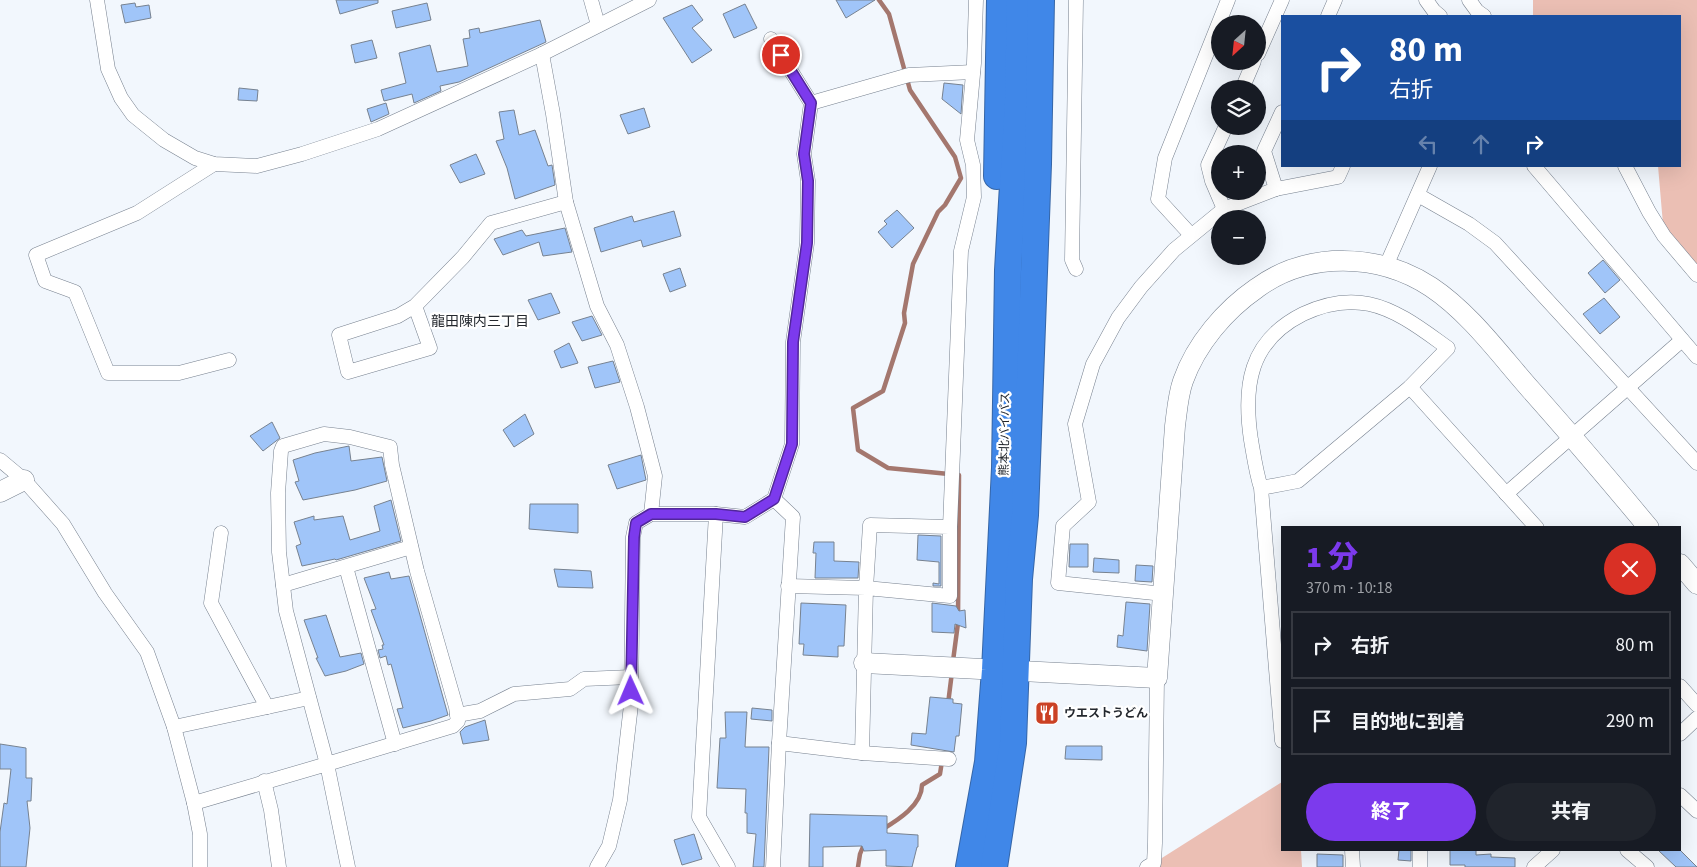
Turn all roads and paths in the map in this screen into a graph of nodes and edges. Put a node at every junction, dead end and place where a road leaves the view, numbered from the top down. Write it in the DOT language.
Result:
graph roads {
  1 [pos="97,0"];
  2 [pos="591,0"];
  3 [pos="649,0"];
  4 [pos="976,0"];
  5 [pos="1000,0"];
  6 [pos="1020,0"];
  7 [pos="1041,0"];
  8 [pos="1056,0"];
  9 [pos="1076,0"];
  10 [pos="1228,0"];
  11 [pos="1282,0"];
  12 [pos="1335,0"];
  13 [pos="1469,0"];
  14 [pos="1328,15"];
  15 [pos="1483,15"];
  16 [pos="598,25"];
  17 [pos="1266,36"];
  18 [pos="770,39"];
  19 [pos="542,54"];
  20 [pos="973,72"];
  21 [pos="811,103"];
  22 [pos="1281,114"];
  23 [pos="1222,135"];
  24 [pos="214,164"];
  25 [pos="1343,167"];
  26 [pos="1430,167"];
  27 [pos="1535,167"];
  28 [pos="1626,167"];
  29 [pos="1276,189"];
  30 [pos="1418,195"];
  31 [pos="566,202"];
  32 [pos="1224,209"];
  33 [pos="1191,235"];
  34 [pos="1386,266"];
  35 [pos="1076,269"];
  36 [pos="1697,275"];
  37 [pos="1034,276"];
  38 [pos="414,306"];
  39 [pos="1682,340"];
  40 [pos="1697,357"];
  41 [pos="229,360"];
  42 [pos="1410,387"];
  43 [pos="1628,388"];
  44 [pos="1572,437"];
  45 [pos="0,460"];
  46 [pos="1697,463"];
  47 [pos="24,480"];
  48 [pos="1261,488"];
  49 [pos="0,492"];
  50 [pos="1506,494"];
  51 [pos="774,499"];
  52 [pos="651,514"];
  53 [pos="716,514"];
  54 [pos="1534,526"];
  55 [pos="1647,526"];
  56 [pos="950,528"];
  57 [pos="1001,531"];
  58 [pos="221,533"];
  59 [pos="411,547"];
  60 [pos="1681,565"];
  61 [pos="346,567"];
  62 [pos="1697,584"];
  63 [pos="283,586"];
  64 [pos="788,586"];
  65 [pos="866,588"];
  66 [pos="1164,594"];
  67 [pos="864,663"];
  68 [pos="1005,670"];
  69 [pos="631,677"];
  70 [pos="1157,678"];
  71 [pos="1681,687"];
  72 [pos="309,698"];
  73 [pos="1697,705"];
  74 [pos="267,707"];
  75 [pos="457,715"];
  76 [pos="1697,718"];
  77 [pos="174,727"];
  78 [pos="1281,729"];
  79 [pos="1681,733"];
  80 [pos="779,743"];
  81 [pos="395,744"];
  82 [pos="862,752"];
  83 [pos="949,759"];
  84 [pos="327,764"];
  85 [pos="264,782"];
  86 [pos="1681,797"];
  87 [pos="194,803"];
  88 [pos="1697,811"];
  89 [pos="1352,851"];
  90 [pos="1420,851"];
  91 [pos="1552,851"];
  92 [pos="1628,851"];
  93 [pos="200,867"];
  94 [pos="279,867"];
  95 [pos="348,867"];
  96 [pos="597,867"];
  97 [pos="728,867"];
  98 [pos="774,867"];
  99 [pos="969,867"];
  100 [pos="994,867"];
  101 [pos="1147,867"];
  102 [pos="1353,867"];
  103 [pos="1420,867"];
  104 [pos="1534,867"];
  105 [pos="1647,867"];
  1 -- 24 [label="street"];
  2 -- 16 [label="street"];
  3 -- 16 [label="street"];
  4 -- 20 [label="street"];
  5 -- 57 [label="highway"];
  6 -- 57 [label="highway, 熊本北バイパス"];
  7 -- 37 [label="highway, 熊本北バイパス"];
  8 -- 37 [label="highway"];
  9 -- 35 [label="street"];
  10 -- 33 [label="street"];
  11 -- 17 [label="street"];
  12 -- 14 [label="street"];
  13 -- 15 [label="street"];
  16 -- 19 [label="street"];
  18 -- 21 [label="street"];
  19 -- 24 [label="street"];
  19 -- 31 [label="street"];
  20 -- 21 [label="street"];
  20 -- 56 [label="street"];
  21 -- 51 [label="street"];
  22 -- 29 [label="street"];
  23 -- 32 [label="street"];
  24 -- 41 [label="street"];
  25 -- 29 [label="street"];
  26 -- 30 [label="street"];
  27 -- 39 [label="street"];
  28 -- 36 [label="street"];
  29 -- 32 [label="street"];
  30 -- 34 [label="street"];
  30 -- 43 [label="street"];
  31 -- 38 [label="street"];
  31 -- 52 [label="street"];
  32 -- 33 [label="street"];
  33 -- 66 [label="street"];
  34 -- 44 [label="street"];
  34 -- 66 [label="street"];
  37 -- 68 [label="highway, 熊本北バイパス"];
  38 -- 38 [label="street"];
  39 -- 40 [label="street"];
  39 -- 43 [label="street"];
  42 -- 48 [label="street"];
  42 -- 48 [label="street"];
  42 -- 50 [label="street"];
  43 -- 44 [label="street"];
  43 -- 46 [label="street"];
  44 -- 50 [label="street"];
  44 -- 55 [label="street"];
  45 -- 47 [label="street"];
  47 -- 49 [label="street"];
  47 -- 77 [label="street"];
  48 -- 78 [label="street"];
  50 -- 54 [label="street"];
  51 -- 53 [label="street"];
  51 -- 64 [label="street"];
  52 -- 53 [label="street"];
  52 -- 69 [label="street"];
  53 -- 97 [label="street"];
  56 -- 65 [label="street"];
  56 -- 65 [label="street"];
  57 -- 68 [label="highway, 熊本北バイパス"];
  58 -- 74 [label="street"];
  59 -- 61 [label="street"];
  59 -- 63 [label="street"];
  59 -- 75 [label="street"];
  60 -- 62 [label="street"];
  61 -- 63 [label="street"];
  61 -- 81 [label="street"];
  63 -- 72 [label="street"];
  64 -- 65 [label="street"];
  64 -- 80 [label="street"];
  65 -- 67 [label="street"];
  66 -- 70 [label="street"];
  67 -- 68 [label="street"];
  67 -- 82 [label="street"];
  68 -- 70 [label="street"];
  68 -- 99 [label="highway, 熊本北バイパス"];
  68 -- 100 [label="highway, 熊本北バイパス"];
  69 -- 75 [label="street"];
  69 -- 96 [label="street"];
  70 -- 101 [label="street"];
  71 -- 73 [label="street"];
  72 -- 74 [label="street"];
  72 -- 84 [label="street"];
  74 -- 77 [label="street"];
  75 -- 81 [label="street"];
  76 -- 79 [label="street"];
  77 -- 87 [label="street"];
  80 -- 82 [label="street"];
  80 -- 98 [label="street"];
  81 -- 84 [label="street"];
  82 -- 83 [label="street"];
  84 -- 85 [label="street"];
  84 -- 95 [label="street"];
  85 -- 87 [label="street"];
  85 -- 94 [label="street"];
  86 -- 88 [label="street"];
  87 -- 93 [label="street"];
  89 -- 102 [label="street"];
  90 -- 103 [label="street"];
  91 -- 104 [label="street"];
  92 -- 105 [label="street"];
}
